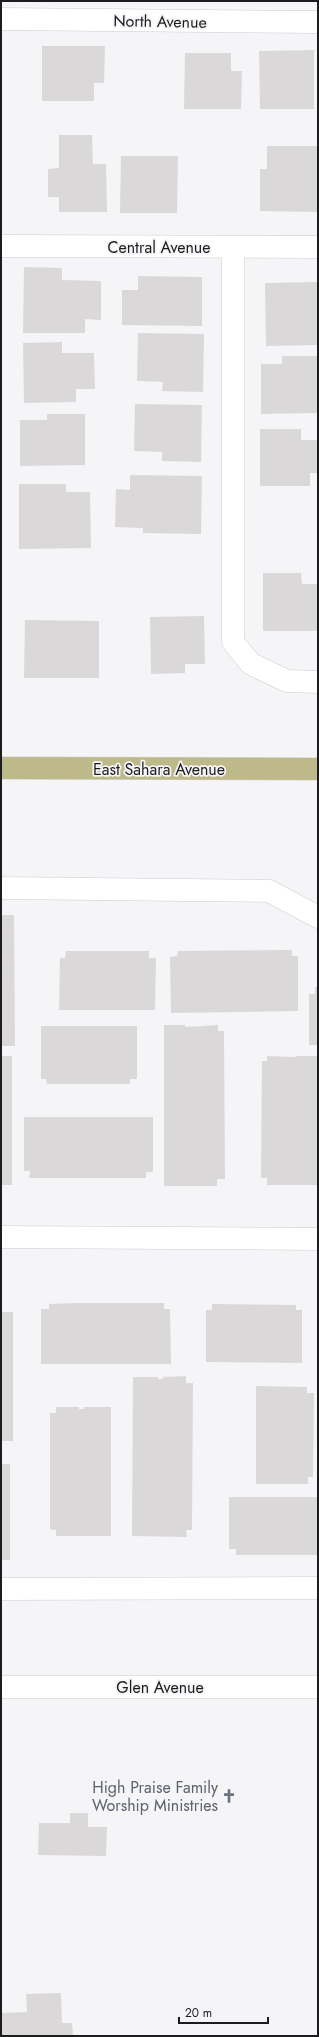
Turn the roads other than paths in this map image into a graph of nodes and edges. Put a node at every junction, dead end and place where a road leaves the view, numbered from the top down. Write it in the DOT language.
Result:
graph roads {
  1 [pos="1,19"];
  2 [pos="318,22"];
  3 [pos="1,246"];
  4 [pos="233,247"];
  5 [pos="318,247"];
  6 [pos="318,682"];
  7 [pos="1,768"];
  8 [pos="318,769"];
  9 [pos="1,888"];
  10 [pos="318,917"];
  11 [pos="1,1237"];
  12 [pos="318,1239"];
  13 [pos="318,1588"];
  14 [pos="1,1589"];
  15 [pos="1,1687"];
  16 [pos="318,1687"];
  1 -- 2 [label="street, North Avenue"];
  3 -- 4 [label="street, Central Avenue"];
  4 -- 5 [label="street, Central Avenue"];
  4 -- 6 [label="street"];
  7 -- 8 [label="main road, East Sahara Avenue"];
  9 -- 10 [label="street"];
  11 -- 12 [label="street"];
  13 -- 14 [label="street"];
  15 -- 16 [label="street, Glen Avenue"];
}
